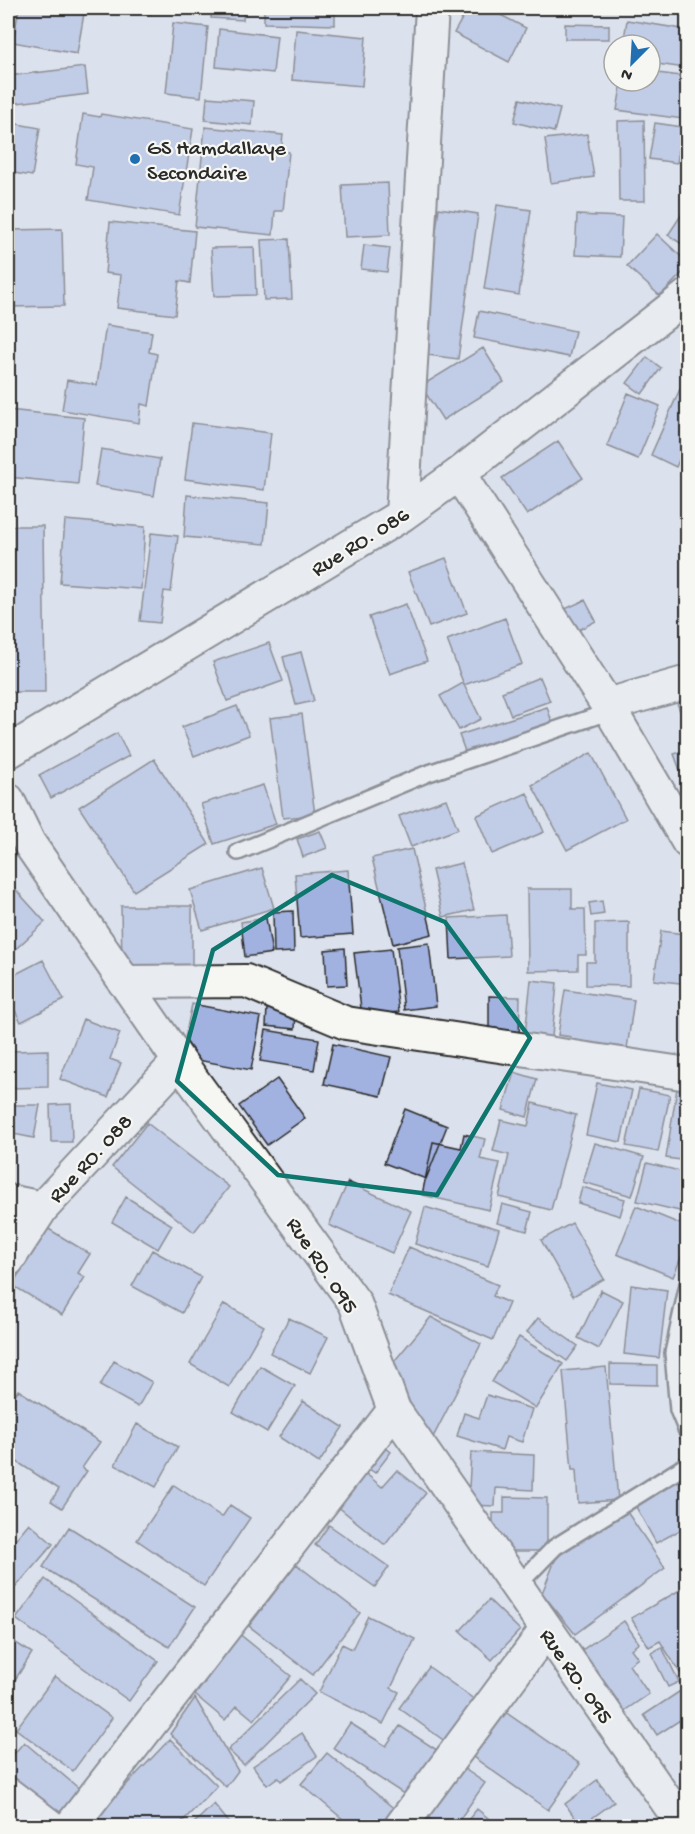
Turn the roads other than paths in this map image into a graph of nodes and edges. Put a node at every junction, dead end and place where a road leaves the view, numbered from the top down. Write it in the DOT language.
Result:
graph roads {
  1 [pos="432,8"];
  2 [pos="687,295"];
  3 [pos="459,474"];
  4 [pos="402,514"];
  5 [pos="687,682"];
  6 [pos="609,708"];
  7 [pos="8,752"];
  8 [pos="8,800"];
  9 [pos="687,842"];
  10 [pos="238,852"];
  11 [pos="124,982"];
  12 [pos="178,1061"];
  13 [pos="687,1074"];
  14 [pos="8,1201"];
  15 [pos="42,1208"];
  16 [pos="8,1260"];
  17 [pos="687,1284"];
  18 [pos="394,1410"];
  19 [pos="687,1434"];
  20 [pos="687,1464"];
  21 [pos="516,1587"];
  22 [pos="546,1630"];
  23 [pos="8,1794"];
  24 [pos="50,1827"];
  25 [pos="70,1827"];
  26 [pos="401,1827"];
  27 [pos="684,1827"];
  1 -- 4 [label="street"];
  2 -- 3 [label="street, Rue RO. 086"];
  3 -- 4 [label="street, Rue RO. 086"];
  3 -- 6 [label="street"];
  4 -- 7 [label="street, Rue RO. 086"];
  5 -- 6 [label="street"];
  6 -- 9 [label="street"];
  6 -- 10 [label="lane"];
  8 -- 11 [label="street, Rue RO. 095"];
  11 -- 12 [label="street, Rue RO. 095"];
  11 -- 13 [label="street"];
  12 -- 15 [label="street, Rue RO. 088"];
  12 -- 18 [label="street, Rue RO. 095"];
  14 -- 15 [label="street"];
  15 -- 16 [label="street, Rue RO. 088"];
  17 -- 19 [label="lane"];
  18 -- 21 [label="street, Rue RO. 095"];
  18 -- 25 [label="street"];
  20 -- 21 [label="lane"];
  21 -- 22 [label="street, Rue RO. 095"];
  22 -- 26 [label="street"];
  22 -- 27 [label="street, Rue RO. 095"];
  23 -- 24 [label="street"];
}
